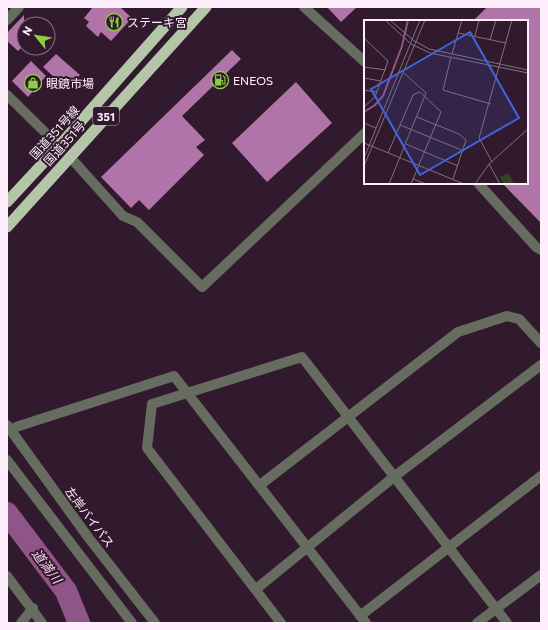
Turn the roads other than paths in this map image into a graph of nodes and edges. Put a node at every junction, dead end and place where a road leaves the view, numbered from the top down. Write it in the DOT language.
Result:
graph roads {
  1 [pos="19,7"];
  2 [pos="182,7"];
  3 [pos="206,7"];
  4 [pos="304,7"];
  5 [pos="7,20"];
  6 [pos="364,61"];
  7 [pos="7,95"];
  8 [pos="364,134"];
  9 [pos="59,146"];
  10 [pos="70,157"];
  11 [pos="479,184"];
  12 [pos="7,202"];
  13 [pos="7,227"];
  14 [pos="541,250"];
  15 [pos="541,343"];
  16 [pos="541,365"];
  17 [pos="189,393"];
  18 [pos="348,417"];
  19 [pos="12,426"];
  20 [pos="7,460"];
  21 [pos="395,476"];
  22 [pos="541,476"];
  23 [pos="260,485"];
  24 [pos="306,547"];
  25 [pos="450,547"];
  26 [pos="541,575"];
  27 [pos="7,576"];
  28 [pos="256,589"];
  29 [pos="33,608"];
  30 [pos="496,609"];
  31 [pos="363,620"];
  32 [pos="21,623"];
  33 [pos="42,623"];
  34 [pos="132,623"];
  35 [pos="155,623"];
  36 [pos="281,623"];
  37 [pos="477,623"];
  38 [pos="507,623"];
  1 -- 5 [label="street"];
  2 -- 9 [label="highway, 国道351号線 / 351"];
  3 -- 10 [label="highway, 国道351号 / 351"];
  4 -- 6 [label="street"];
  7 -- 9 [label="street"];
  8 -- 10 [label="street"];
  9 -- 12 [label="highway, 国道351号線 / 351"];
  10 -- 13 [label="highway, 国道351号 / 351"];
  11 -- 14 [label="street"];
  15 -- 18 [label="street"];
  16 -- 21 [label="street"];
  17 -- 18 [label="street"];
  17 -- 19 [label="street"];
  17 -- 23 [label="street"];
  17 -- 28 [label="street"];
  18 -- 21 [label="street"];
  18 -- 23 [label="street"];
  19 -- 35 [label="street, 左岸バイパス"];
  20 -- 34 [label="street"];
  21 -- 24 [label="street"];
  21 -- 25 [label="street"];
  22 -- 25 [label="street"];
  23 -- 24 [label="street"];
  24 -- 28 [label="street"];
  24 -- 31 [label="street"];
  25 -- 30 [label="street"];
  25 -- 31 [label="street"];
  26 -- 30 [label="street"];
  27 -- 29 [label="street"];
  28 -- 36 [label="street"];
  29 -- 32 [label="street"];
  29 -- 33 [label="street"];
  30 -- 37 [label="street"];
  30 -- 38 [label="street"];
}
